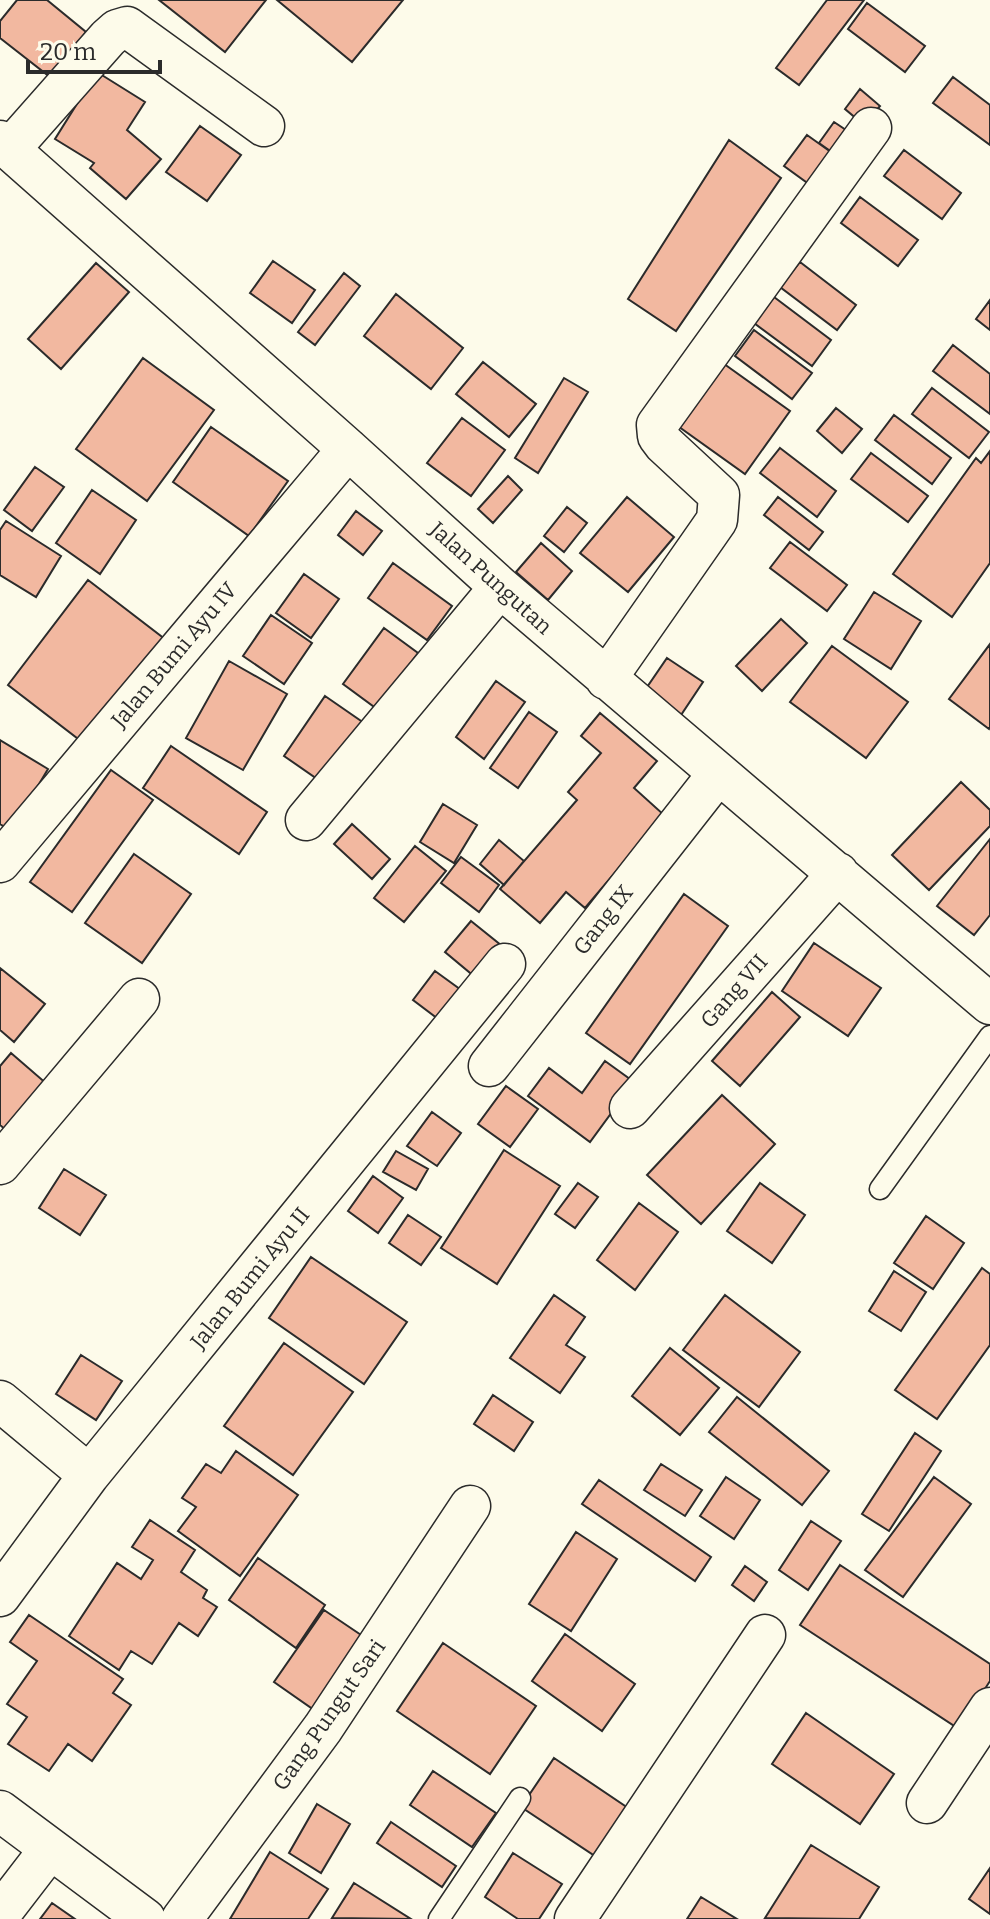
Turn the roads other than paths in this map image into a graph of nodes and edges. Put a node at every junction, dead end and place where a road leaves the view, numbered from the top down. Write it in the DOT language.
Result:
graph roads {
  1 [pos="264,126"];
  2 [pos="871,128"];
  3 [pos="4,145"];
  4 [pos="348,449"];
  5 [pos="500,587"];
  6 [pos="606,679"];
  7 [pos="718,774"];
  8 [pos="306,820"];
  9 [pos="0,862"];
  10 [pos="838,873"];
  11 [pos="505,964"];
  12 [pos="139,999"];
  13 [pos="990,1004"];
  14 [pos="990,1036"];
  15 [pos="489,1066"];
  16 [pos="630,1108"];
  17 [pos="0,1164"];
  18 [pos="880,1189"];
  19 [pos="0,1401"];
  20 [pos="89,1475"];
  21 [pos="470,1506"];
  22 [pos="0,1596"];
  23 [pos="765,1635"];
  24 [pos="990,1708"];
  25 [pos="520,1798"];
  26 [pos="927,1803"];
  27 [pos="0,1811"];
  28 [pos="50,1849"];
  29 [pos="0,1914"];
  30 [pos="145,1919"];
  31 [pos="182,1919"];
  32 [pos="439,1919"];
  33 [pos="575,1919"];
  1 -- 3 [label="street"];
  2 -- 6 [label="street"];
  3 -- 4 [label="street, Jalan Pungutan"];
  4 -- 5 [label="street, Jalan Pungutan"];
  4 -- 9 [label="street, Jalan Bumi Ayu IV"];
  5 -- 6 [label="street, Jalan Pungutan"];
  5 -- 8 [label="street"];
  6 -- 7 [label="street, Jalan Pungutan"];
  7 -- 10 [label="street, Jalan Pungutan"];
  7 -- 15 [label="street, Gang IX"];
  10 -- 13 [label="street, Jalan Pungutan"];
  10 -- 16 [label="street, Gang VII"];
  11 -- 20 [label="street, Jalan Bumi Ayu II"];
  12 -- 17 [label="street"];
  14 -- 18 [label="lane"];
  19 -- 20 [label="street"];
  20 -- 22 [label="street, Jalan Bumi Ayu II"];
  21 -- 31 [label="street, Gang Pungut Sari"];
  23 -- 33 [label="street"];
  24 -- 26 [label="street"];
  25 -- 32 [label="lane"];
  27 -- 28 [label="street"];
  28 -- 29 [label="street"];
  28 -- 30 [label="street"];
}
